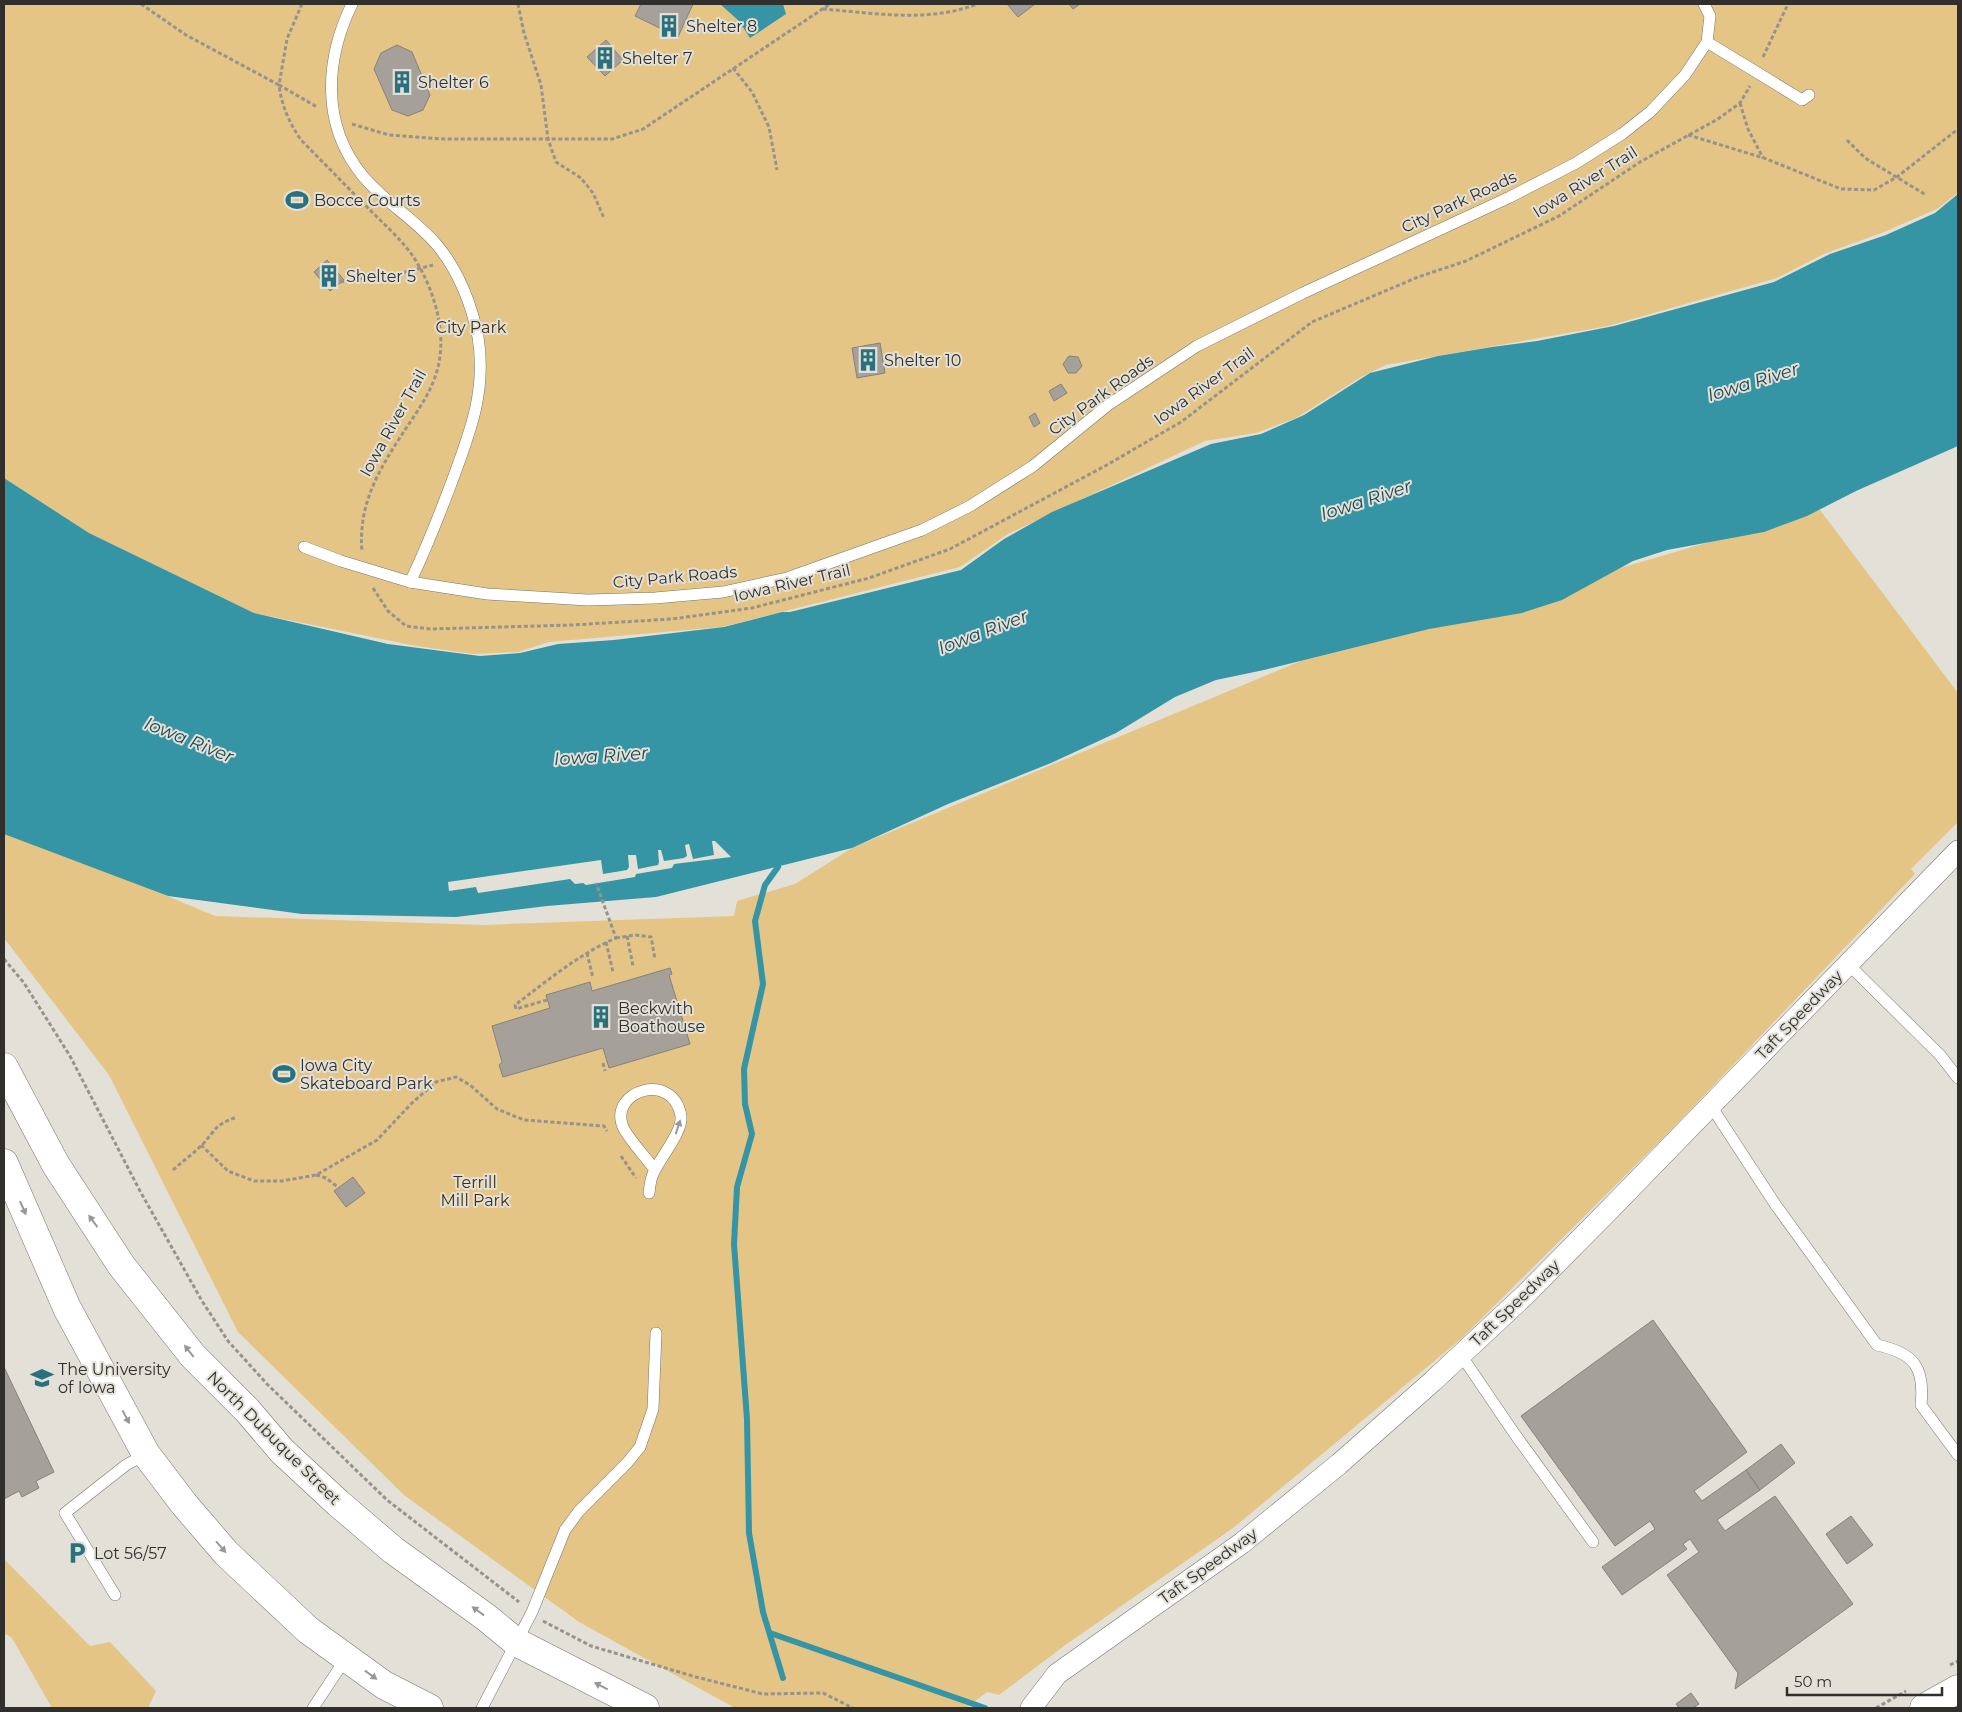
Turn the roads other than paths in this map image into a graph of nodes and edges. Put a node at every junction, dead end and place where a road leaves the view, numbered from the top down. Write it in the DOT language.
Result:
graph roads {
  1 [pos="352,4"];
  2 [pos="1704,4"];
  3 [pos="1707,42"];
  4 [pos="1809,95"];
  5 [pos="304,547"];
  6 [pos="410,582"];
  7 [pos="1958,851"];
  8 [pos="1848,964"];
  9 [pos="4,1067"];
  10 [pos="1958,1078"];
  11 [pos="1711,1106"];
  12 [pos="4,1163"];
  13 [pos="655,1170"];
  14 [pos="649,1193"];
  15 [pos="656,1333"];
  16 [pos="1461,1355"];
  17 [pos="146,1454"];
  18 [pos="1958,1455"];
  19 [pos="1593,1542"];
  20 [pos="115,1595"];
  21 [pos="516,1642"];
  22 [pos="346,1658"];
  23 [pos="1958,1689"];
  24 [pos="313,1708"];
  25 [pos="429,1708"];
  26 [pos="482,1708"];
  27 [pos="645,1708"];
  28 [pos="1031,1708"];
  29 [pos="1924,1708"];
  1 -- 6 [label="lane"];
  2 -- 3 [label="lane, City Park Roads"];
  3 -- 4 [label="lane"];
  3 -- 6 [label="lane, City Park Roads"];
  5 -- 6 [label="lane, City Park Roads"];
  7 -- 8 [label="street, Taft Speedway"];
  8 -- 10 [label="lane"];
  8 -- 11 [label="street, Taft Speedway"];
  21 -- 9 [label="main road, North Dubuque Street, one-way"];
  11 -- 16 [label="street, Taft Speedway"];
  11 -- 18 [label="lane"];
  12 -- 17 [label="main road, one-way"];
  13 -- 13 [label="lane, one-way"];
  13 -- 14 [label="lane"];
  15 -- 21 [label="lane"];
  16 -- 19 [label="lane"];
  16 -- 28 [label="street, Taft Speedway"];
  17 -- 20 [label="lane"];
  17 -- 22 [label="main road, one-way"];
  21 -- 26 [label="lane"];
  27 -- 21 [label="main road, North Dubuque Street, one-way"];
  22 -- 24 [label="lane"];
  22 -- 25 [label="main road, one-way"];
  23 -- 29 [label="main road"];
}
